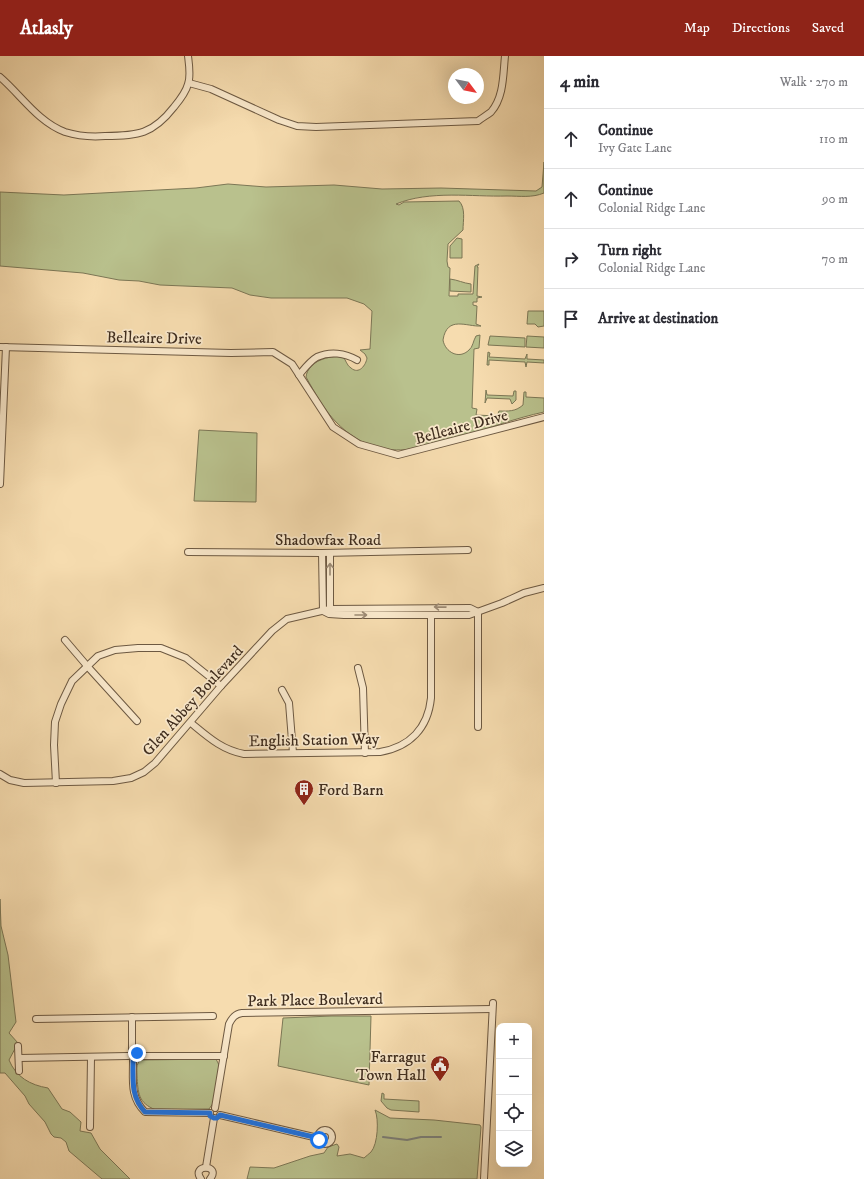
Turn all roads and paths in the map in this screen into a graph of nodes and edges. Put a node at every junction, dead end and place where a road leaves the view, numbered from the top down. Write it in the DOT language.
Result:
graph roads {
  1 [pos="188,56"];
  2 [pos="504,56"];
  3 [pos="0,77"];
  4 [pos="189,83"];
  5 [pos="3,347"];
  6 [pos="357,360"];
  7 [pos="299,375"];
  8 [pos="544,418"];
  9 [pos="0,484"];
  10 [pos="468,550"];
  11 [pos="188,552"];
  12 [pos="322,553"];
  13 [pos="330,553"];
  14 [pos="544,588"];
  15 [pos="323,611"];
  16 [pos="330,611"];
  17 [pos="478,612"];
  18 [pos="431,615"];
  19 [pos="65,640"];
  20 [pos="88,667"];
  21 [pos="358,668"];
  22 [pos="221,686"];
  23 [pos="282,690"];
  24 [pos="137,721"];
  25 [pos="191,723"];
  26 [pos="478,727"];
  27 [pos="365,753"];
  28 [pos="293,754"];
  29 [pos="0,774"];
  30 [pos="56,783"];
  31 [pos="213,1016"];
  32 [pos="132,1017"];
  33 [pos="36,1019"];
  34 [pos="18,1046"];
  35 [pos="131,1056"];
  36 [pos="224,1056"];
  37 [pos="91,1057"];
  38 [pos="19,1058"];
  39 [pos="19,1071"];
  40 [pos="215,1108"];
  41 [pos="210,1113"];
  42 [pos="217,1117"];
  43 [pos="90,1127"];
  44 [pos="318,1138"];
  45 [pos="206,1167"];
  46 [pos="201,1179"];
  47 [pos="210,1179"];
  48 [pos="484,1179"];
  1 -- 4 [label="street"];
  2 -- 4 [label="street"];
  3 -- 4 [label="street"];
  5 -- 7 [label="street, Belleaire Drive"];
  5 -- 9 [label="street"];
  6 -- 7 [label="street"];
  7 -- 8 [label="street, Belleaire Drive"];
  10 -- 13 [label="street, Shadowfax Road"];
  11 -- 12 [label="street, Shadowfax Road"];
  12 -- 13 [label="street, Shadowfax Road"];
  12 -- 15 [label="street"];
  16 -- 13 [label="street, one-way"];
  14 -- 17 [label="street"];
  15 -- 16 [label="street"];
  15 -- 22 [label="street, Glen Abbey Boulevard"];
  17 -- 16 [label="street, one-way"];
  16 -- 18 [label="street, one-way"];
  17 -- 18 [label="street"];
  17 -- 26 [label="street"];
  18 -- 27 [label="street, English Station Way"];
  19 -- 20 [label="street"];
  20 -- 22 [label="street"];
  20 -- 24 [label="street"];
  20 -- 30 [label="street"];
  21 -- 27 [label="street"];
  22 -- 25 [label="street, Glen Abbey Boulevard"];
  23 -- 28 [label="street"];
  25 -- 28 [label="street, English Station Way"];
  25 -- 30 [label="street, Glen Abbey Boulevard"];
  27 -- 28 [label="street, English Station Way"];
  29 -- 30 [label="street, Glen Abbey Boulevard"];
  31 -- 32 [label="street"];
  32 -- 33 [label="street"];
  32 -- 35 [label="street"];
  34 -- 38 [label="street"];
  35 -- 36 [label="street"];
  35 -- 37 [label="street"];
  35 -- 41 [label="street"];
  36 -- 40 [label="street, Park Place Boulevard"];
  36 -- 48 [label="street, Park Place Boulevard"];
  37 -- 38 [label="street"];
  37 -- 43 [label="street"];
  38 -- 39 [label="street"];
  40 -- 41 [label="street"];
  40 -- 42 [label="street"];
  41 -- 42 [label="street"];
  42 -- 44 [label="street"];
  42 -- 45 [label="street"];
  45 -- 46 [label="street"];
  45 -- 47 [label="street"];
}
